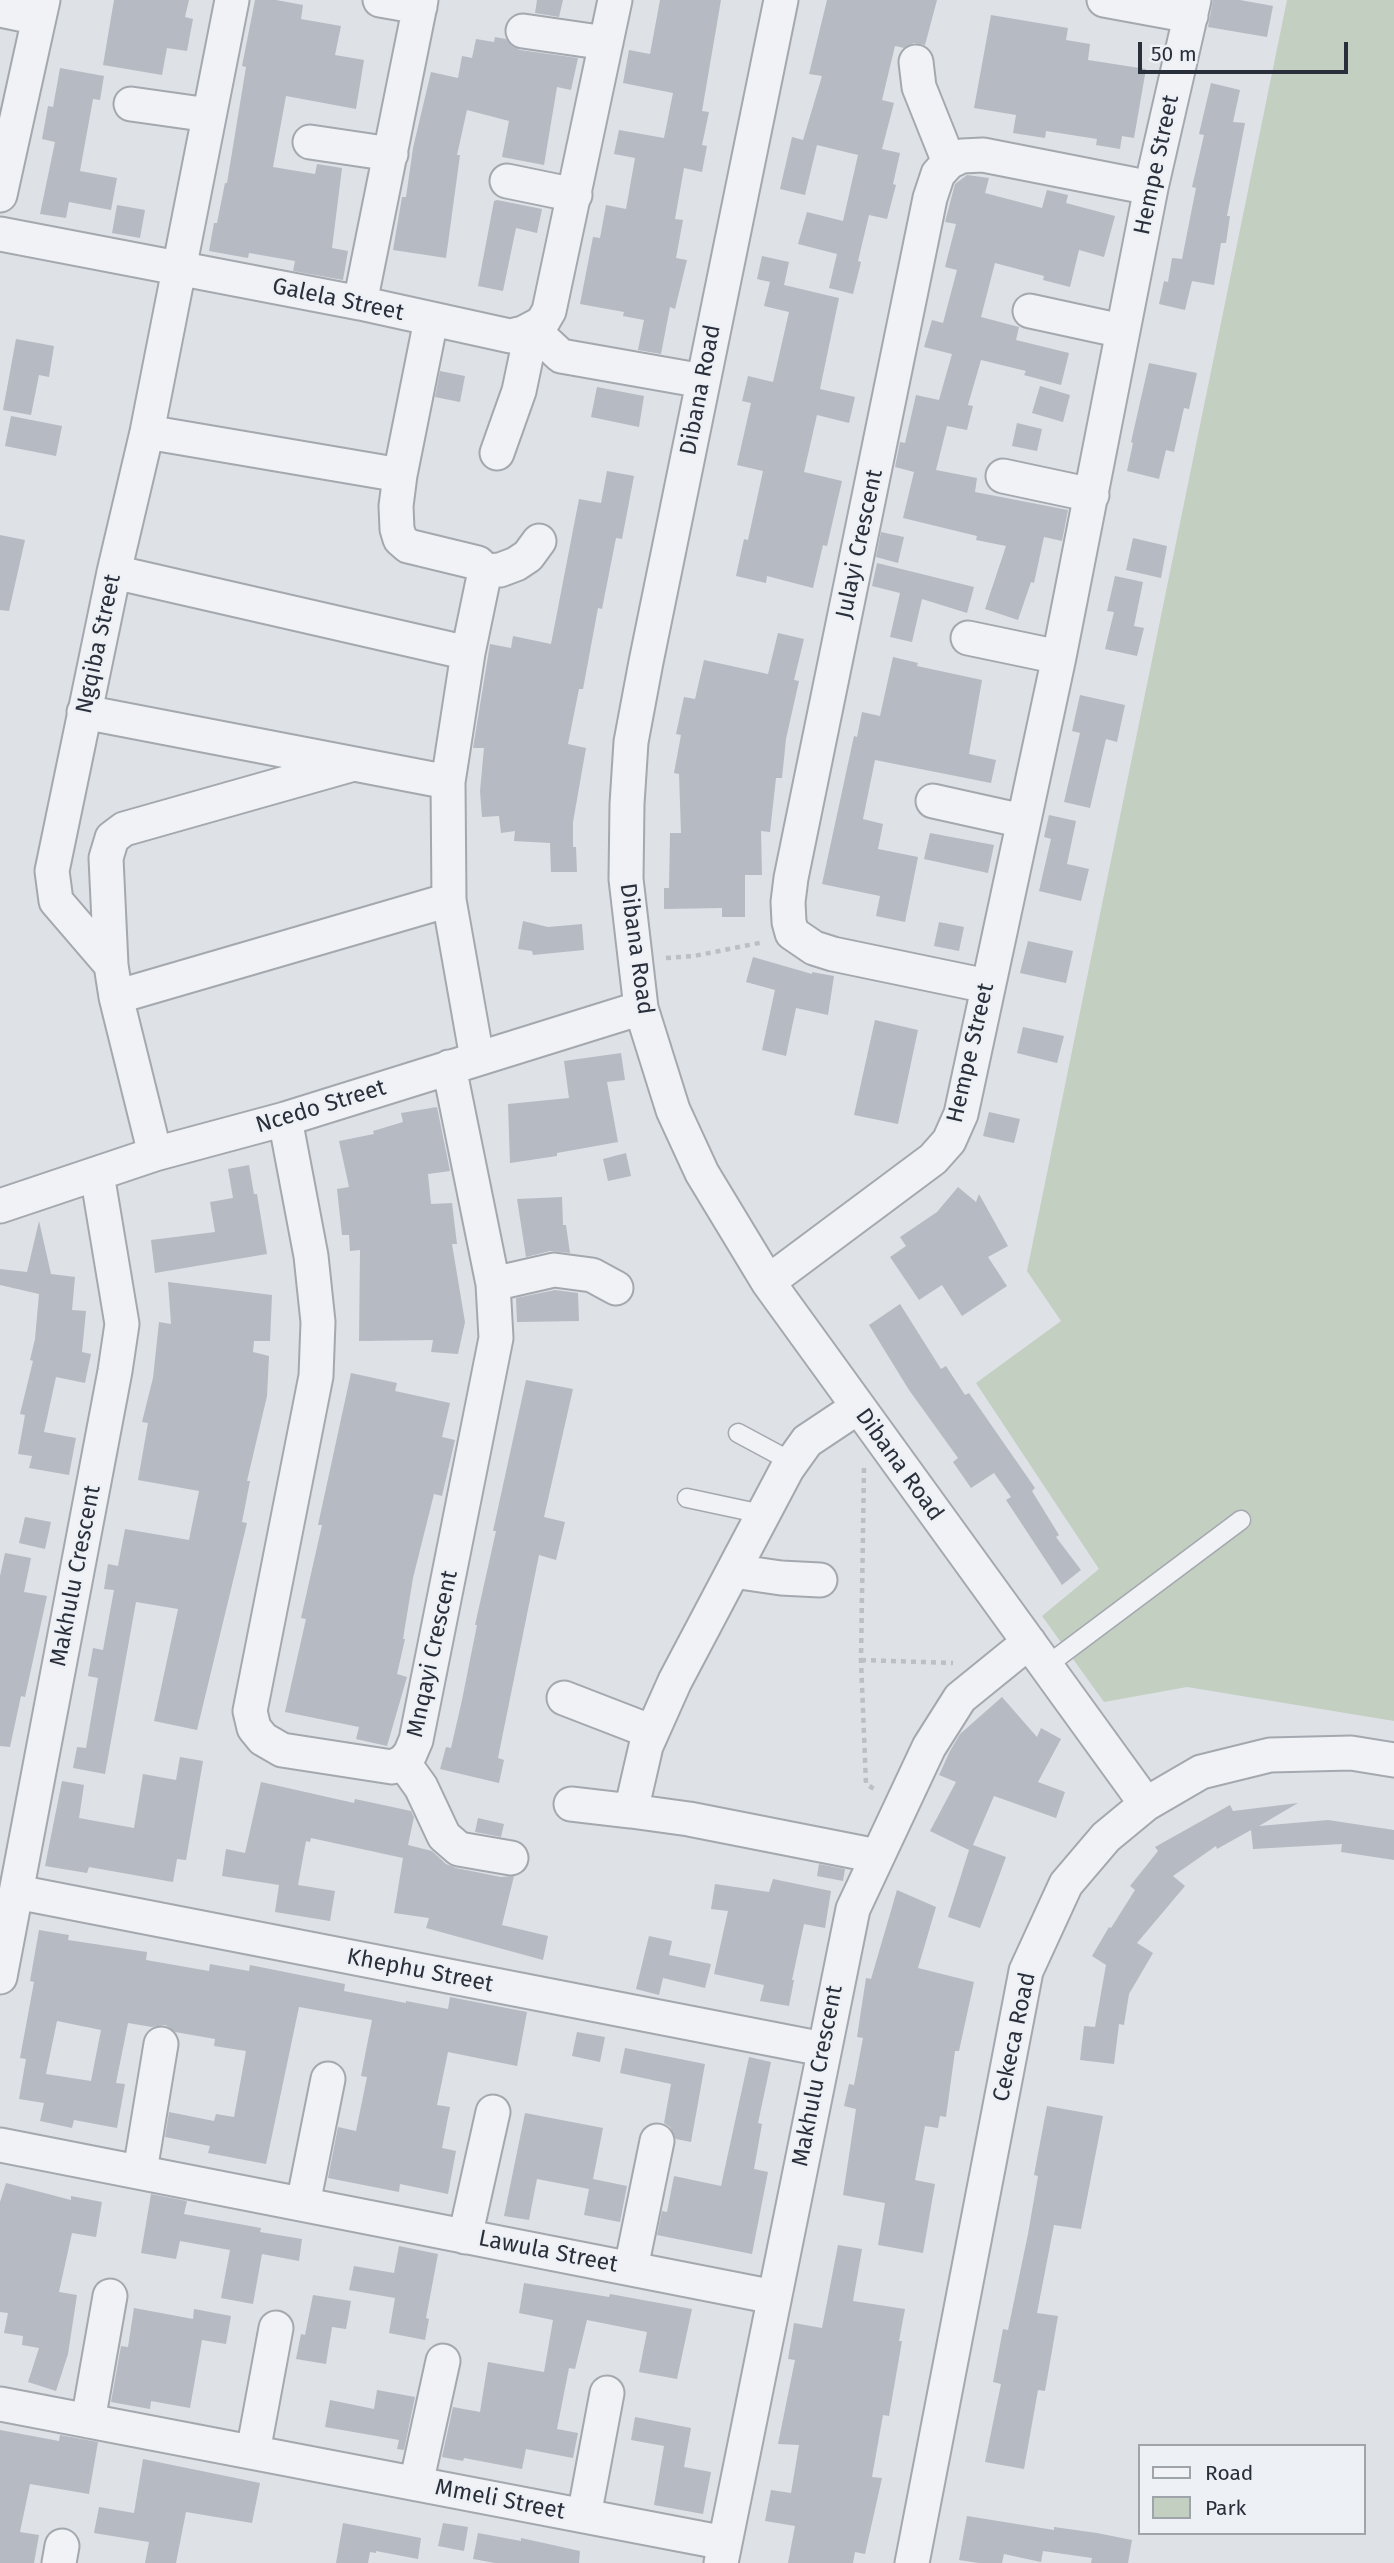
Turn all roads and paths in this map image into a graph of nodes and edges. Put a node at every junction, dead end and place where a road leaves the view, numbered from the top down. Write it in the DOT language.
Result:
graph roads {
  1 [pos="232,0"];
  2 [pos="380,0"];
  3 [pos="615,0"];
  4 [pos="781,0"];
  5 [pos="1104,0"];
  6 [pos="420,4"];
  7 [pos="1192,8"];
  8 [pos="41,9"];
  9 [pos="0,10"];
  10 [pos="523,31"];
  11 [pos="606,43"];
  12 [pos="916,62"];
  13 [pos="131,104"];
  14 [pos="209,116"];
  15 [pos="310,142"];
  16 [pos="391,154"];
  17 [pos="949,162"];
  18 [pos="507,181"];
  19 [pos="1151,188"];
  20 [pos="0,195"];
  21 [pos="575,195"];
  22 [pos="0,234"];
  23 [pos="178,269"];
  24 [pos="360,303"];
  25 [pos="1030,311"];
  26 [pos="432,320"];
  27 [pos="532,329"];
  28 [pos="1122,331"];
  29 [pos="703,381"];
  30 [pos="147,432"];
  31 [pos="497,453"];
  32 [pos="400,475"];
  33 [pos="1003,476"];
  34 [pos="1092,495"];
  35 [pos="539,541"];
  36 [pos="485,571"];
  37 [pos="114,572"];
  38 [pos="968,638"];
  39 [pos="468,653"];
  40 [pos="1059,657"];
  41 [pos="84,712"];
  42 [pos="350,765"];
  43 [pos="448,782"];
  44 [pos="933,801"];
  45 [pos="1023,821"];
  46 [pos="449,900"];
  47 [pos="792,933"];
  48 [pos="635,963"];
  49 [pos="113,981"];
  50 [pos="987,986"];
  51 [pos="641,1008"];
  52 [pos="463,1063"];
  53 [pos="285,1119"];
  54 [pos="155,1154"];
  55 [pos="97,1174"];
  56 [pos="0,1206"];
  57 [pos="768,1282"];
  58 [pos="492,1284"];
  59 [pos="616,1288"];
  60 [pos="862,1412"];
  61 [pos="738,1433"];
  62 [pos="792,1462"];
  63 [pos="687,1498"];
  64 [pos="762,1514"];
  65 [pos="1241,1520"];
  66 [pos="733,1571"];
  67 [pos="820,1580"];
  68 [pos="1037,1654"];
  69 [pos="862,1660"];
  70 [pos="1000,1665"];
  71 [pos="564,1698"];
  72 [pos="652,1732"];
  73 [pos="1394,1760"];
  74 [pos="403,1762"];
  75 [pos="571,1804"];
  76 [pos="901,1804"];
  77 [pos="1146,1804"];
  78 [pos="631,1811"];
  79 [pos="877,1856"];
  80 [pos="511,1858"];
  81 [pos="17,1892"];
  82 [pos="0,1977"];
  83 [pos="161,2044"];
  84 [pos="823,2049"];
  85 [pos="328,2079"];
  86 [pos="493,2112"];
  87 [pos="657,2141"];
  88 [pos="0,2145"];
  89 [pos="140,2171"];
  90 [pos="303,2204"];
  91 [pos="465,2237"];
  92 [pos="631,2268"];
  93 [pos="110,2296"];
  94 [pos="774,2297"];
  95 [pos="276,2328"];
  96 [pos="443,2361"];
  97 [pos="607,2393"];
  98 [pos="0,2404"];
  99 [pos="88,2421"];
  100 [pos="253,2452"];
  101 [pos="416,2484"];
  102 [pos="584,2516"];
  103 [pos="723,2553"];
  104 [pos="912,2563"];
  1 -- 14 [label="street, Ngqiba Street"];
  2 -- 6 [label="street"];
  3 -- 11 [label="street"];
  4 -- 29 [label="street, Dibana Road"];
  5 -- 7 [label="street"];
  6 -- 16 [label="street"];
  7 -- 19 [label="street, Hempe Street"];
  8 -- 9 [label="street"];
  8 -- 20 [label="street"];
  10 -- 11 [label="street"];
  11 -- 21 [label="street"];
  12 -- 17 [label="street"];
  13 -- 14 [label="street"];
  14 -- 23 [label="street, Ngqiba Street"];
  15 -- 16 [label="street"];
  16 -- 24 [label="street"];
  17 -- 19 [label="street"];
  17 -- 47 [label="street, Julayi Crescent"];
  18 -- 21 [label="street"];
  19 -- 28 [label="street, Hempe Street"];
  21 -- 27 [label="street"];
  22 -- 23 [label="street, Galela Street"];
  23 -- 24 [label="street, Galela Street"];
  23 -- 30 [label="street, Ngqiba Street"];
  24 -- 26 [label="street, Galela Street"];
  25 -- 28 [label="street"];
  26 -- 27 [label="street, Galela Street"];
  26 -- 32 [label="street"];
  27 -- 29 [label="street"];
  27 -- 31 [label="street"];
  28 -- 34 [label="street, Hempe Street"];
  29 -- 48 [label="street, Dibana Road"];
  30 -- 32 [label="street"];
  30 -- 37 [label="street, Ngqiba Street"];
  32 -- 36 [label="street"];
  33 -- 34 [label="street"];
  34 -- 40 [label="street, Hempe Street"];
  35 -- 36 [label="street"];
  36 -- 39 [label="street, Mnqayi Crescent"];
  37 -- 39 [label="street"];
  37 -- 41 [label="street, Ngqiba Street"];
  38 -- 40 [label="street"];
  39 -- 43 [label="street, Mnqayi Crescent"];
  40 -- 45 [label="street, Hempe Street"];
  41 -- 42 [label="street"];
  41 -- 49 [label="street, Ngqiba Street"];
  42 -- 43 [label="street"];
  42 -- 49 [label="street"];
  43 -- 46 [label="street, Mnqayi Crescent"];
  44 -- 45 [label="street"];
  45 -- 50 [label="street, Hempe Street"];
  46 -- 49 [label="street"];
  46 -- 52 [label="street, Mnqayi Crescent"];
  47 -- 48 [label="path"];
  47 -- 50 [label="street"];
  48 -- 51 [label="street, Dibana Road"];
  49 -- 54 [label="street, Ngqiba Street"];
  50 -- 57 [label="street, Hempe Street"];
  51 -- 52 [label="street, Ncedo Street"];
  51 -- 57 [label="street, Dibana Road"];
  52 -- 53 [label="street, Ncedo Street"];
  52 -- 58 [label="street, Mnqayi Crescent"];
  53 -- 54 [label="street, Ncedo Street"];
  53 -- 74 [label="street, Mnqayi Crescent"];
  54 -- 55 [label="street, Ncedo Street"];
  55 -- 56 [label="street, Ncedo Street"];
  55 -- 81 [label="street, Makhulu Crescent"];
  57 -- 60 [label="street, Dibana Road"];
  58 -- 59 [label="street"];
  58 -- 74 [label="street, Mnqayi Crescent"];
  60 -- 62 [label="street"];
  60 -- 68 [label="street, Dibana Road"];
  60 -- 69 [label="path"];
  61 -- 62 [label="lane"];
  62 -- 64 [label="street"];
  63 -- 64 [label="lane"];
  64 -- 66 [label="street"];
  65 -- 68 [label="lane"];
  66 -- 67 [label="street"];
  66 -- 72 [label="street"];
  68 -- 70 [label="street, Makhulu Crescent"];
  68 -- 77 [label="street, Dibana Road"];
  69 -- 70 [label="path"];
  69 -- 76 [label="path"];
  70 -- 76 [label="street, Makhulu Crescent"];
  71 -- 72 [label="street"];
  72 -- 78 [label="street"];
  73 -- 77 [label="street, Cekeca Road"];
  74 -- 80 [label="street"];
  75 -- 78 [label="street"];
  76 -- 79 [label="street, Makhulu Crescent"];
  77 -- 104 [label="street, Cekeca Road"];
  78 -- 79 [label="street"];
  79 -- 84 [label="street, Makhulu Crescent"];
  81 -- 82 [label="street, Makhulu Crescent"];
  81 -- 84 [label="street, Khephu Street"];
  83 -- 89 [label="street"];
  84 -- 94 [label="street, Makhulu Crescent"];
  85 -- 90 [label="street"];
  86 -- 91 [label="street, Lawula Street"];
  87 -- 92 [label="street, Lawula Street"];
  88 -- 89 [label="street, Lawula Street"];
  89 -- 90 [label="street, Lawula Street"];
  90 -- 91 [label="street, Lawula Street"];
  91 -- 92 [label="street, Lawula Street"];
  92 -- 94 [label="street, Lawula Street"];
  93 -- 99 [label="street"];
  94 -- 103 [label="street, Makhulu Crescent"];
  95 -- 100 [label="street"];
  96 -- 101 [label="street, Mmeli Street"];
  97 -- 102 [label="street, Mmeli Street"];
  98 -- 99 [label="street, Mmeli Street"];
  99 -- 100 [label="street, Mmeli Street"];
  100 -- 101 [label="street, Mmeli Street"];
  101 -- 102 [label="street, Mmeli Street"];
  102 -- 103 [label="street, Mmeli Street"];
}
